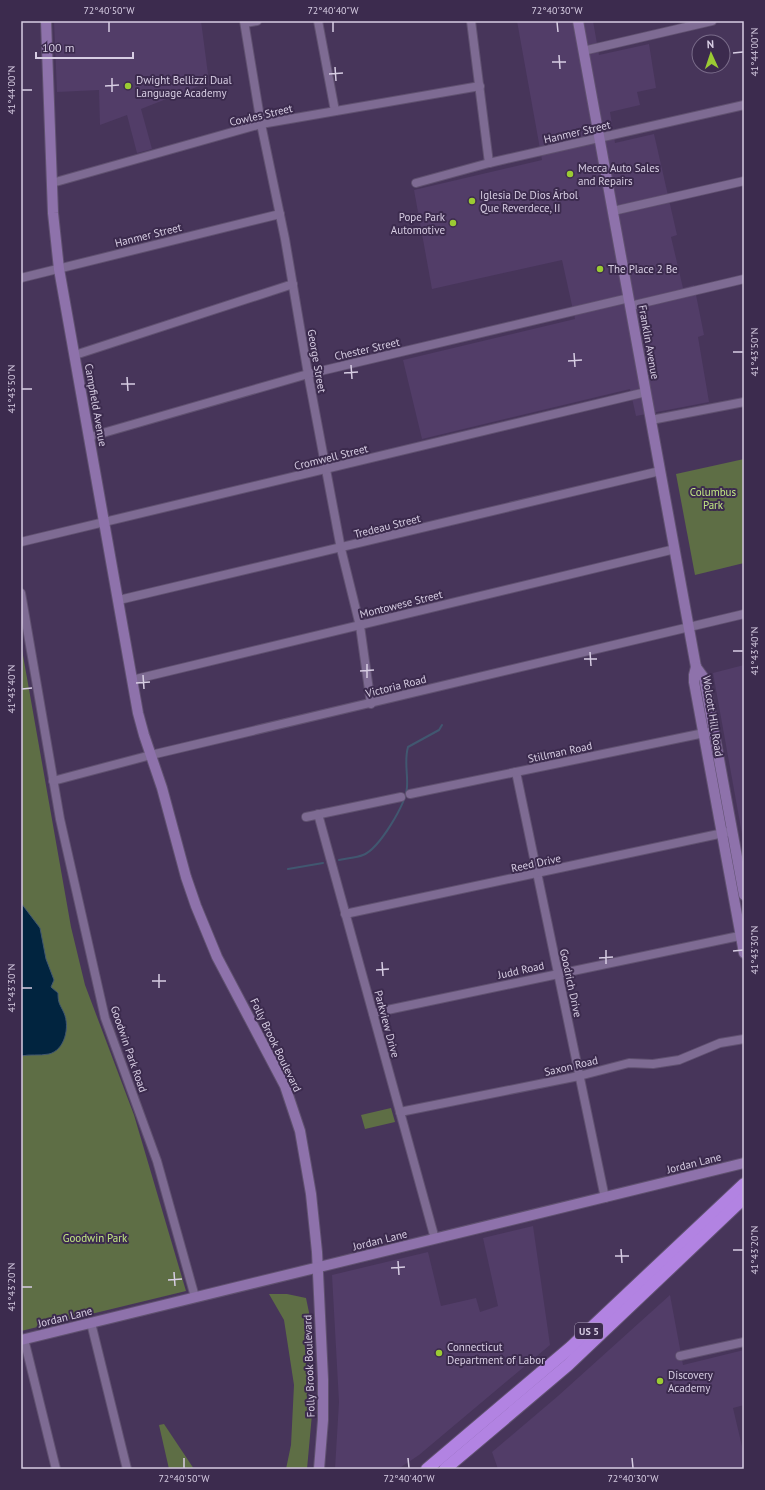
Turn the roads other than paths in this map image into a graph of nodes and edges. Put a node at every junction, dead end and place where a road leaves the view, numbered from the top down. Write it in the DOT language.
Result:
graph roads {
  1 [pos="46,21"];
  2 [pos="257,21"];
  3 [pos="318,21"];
  4 [pos="471,21"];
  5 [pos="578,21"];
  6 [pos="712,21"];
  7 [pos="244,22"];
  8 [pos="583,51"];
  9 [pos="480,86"];
  10 [pos="744,105"];
  11 [pos="335,111"];
  12 [pos="261,124"];
  13 [pos="599,138"];
  14 [pos="489,163"];
  15 [pos="744,181"];
  16 [pos="52,183"];
  17 [pos="416,183"];
  18 [pos="613,211"];
  19 [pos="280,214"];
  20 [pos="59,269"];
  21 [pos="21,278"];
  22 [pos="744,280"];
  23 [pos="293,284"];
  24 [pos="629,302"];
  25 [pos="75,355"];
  26 [pos="308,374"];
  27 [pos="646,392"];
  28 [pos="744,402"];
  29 [pos="651,420"];
  30 [pos="89,437"];
  31 [pos="327,469"];
  32 [pos="660,471"];
  33 [pos="105,522"];
  34 [pos="21,542"];
  35 [pos="341,548"];
  36 [pos="675,550"];
  37 [pos="21,593"];
  38 [pos="119,600"];
  39 [pos="744,614"];
  40 [pos="360,626"];
  41 [pos="689,627"];
  42 [pos="696,667"];
  43 [pos="132,680"];
  44 [pos="371,704"];
  45 [pos="714,731"];
  46 [pos="703,733"];
  47 [pos="151,755"];
  48 [pos="516,772"];
  49 [pos="53,781"];
  50 [pos="162,788"];
  51 [pos="410,794"];
  52 [pos="401,797"];
  53 [pos="318,814"];
  54 [pos="306,817"];
  55 [pos="732,832"];
  56 [pos="722,833"];
  57 [pos="537,874"];
  58 [pos="744,895"];
  59 [pos="345,914"];
  60 [pos="742,935"];
  61 [pos="744,953"];
  62 [pos="557,974"];
  63 [pos="373,1013"];
  64 [pos="744,1039"];
  65 [pos="579,1076"];
  66 [pos="400,1112"];
  67 [pos="742,1165"];
  68 [pos="744,1184"];
  69 [pos="605,1198"];
  70 [pos="744,1198"];
  71 [pos="435,1239"];
  72 [pos="317,1268"];
  73 [pos="195,1297"];
  74 [pos="91,1323"];
  75 [pos="23,1340"];
  76 [pos="744,1342"];
  77 [pos="680,1356"];
  78 [pos="56,1469"];
  79 [pos="127,1469"];
  80 [pos="318,1469"];
  81 [pos="427,1469"];
  82 [pos="444,1469"];
  1 -- 16 [label="main road, Campfield Avenue"];
  2 -- 7 [label="street"];
  3 -- 11 [label="street"];
  4 -- 9 [label="street"];
  5 -- 8 [label="main road, Franklin Avenue"];
  6 -- 8 [label="street"];
  7 -- 12 [label="street, George Street"];
  8 -- 13 [label="main road, Franklin Avenue"];
  9 -- 11 [label="street, Cowles Street"];
  9 -- 14 [label="street"];
  10 -- 13 [label="street, Hanmer Street"];
  11 -- 12 [label="street, Cowles Street"];
  12 -- 16 [label="street, Cowles Street"];
  12 -- 19 [label="street, George Street"];
  13 -- 14 [label="street, Hanmer Street"];
  13 -- 18 [label="main road, Franklin Avenue"];
  14 -- 17 [label="street, Hanmer Street"];
  15 -- 18 [label="street"];
  16 -- 20 [label="main road, Campfield Avenue"];
  18 -- 24 [label="main road, Franklin Avenue"];
  19 -- 20 [label="street, Hanmer Street"];
  19 -- 23 [label="street, George Street"];
  20 -- 21 [label="street, Hanmer Street"];
  20 -- 25 [label="main road, Campfield Avenue"];
  22 -- 24 [label="street, Chester Street"];
  23 -- 25 [label="street"];
  23 -- 26 [label="street, George Street"];
  24 -- 26 [label="street, Chester Street"];
  24 -- 27 [label="main road, Franklin Avenue"];
  25 -- 30 [label="main road, Campfield Avenue"];
  26 -- 30 [label="street, Chester Street"];
  26 -- 31 [label="street, George Street"];
  27 -- 29 [label="main road, Franklin Avenue"];
  27 -- 31 [label="street, Cromwell Street"];
  28 -- 29 [label="street"];
  29 -- 32 [label="main road, Franklin Avenue"];
  30 -- 33 [label="main road, Campfield Avenue"];
  31 -- 33 [label="street, Cromwell Street"];
  31 -- 35 [label="street, George Street"];
  32 -- 35 [label="street, Tredeau Street"];
  32 -- 36 [label="main road, Franklin Avenue"];
  33 -- 34 [label="street, Cromwell Street"];
  33 -- 38 [label="main road, Campfield Avenue"];
  35 -- 38 [label="street, Tredeau Street"];
  35 -- 40 [label="street, George Street"];
  36 -- 40 [label="street, Montowese Street"];
  36 -- 41 [label="main road, Franklin Avenue"];
  37 -- 49 [label="street, Goodwin Park Road"];
  38 -- 43 [label="main road, Campfield Avenue"];
  39 -- 41 [label="street, Victoria Road"];
  40 -- 43 [label="street, Montowese Street"];
  40 -- 44 [label="street, George Street"];
  41 -- 42 [label="main road, Franklin Avenue"];
  41 -- 44 [label="street, Victoria Road"];
  42 -- 45 [label="main road, Wolcott Hill Road"];
  42 -- 46 [label="main road, Wolcott Hill Road"];
  43 -- 47 [label="main road, Campfield Avenue"];
  44 -- 47 [label="street, Victoria Road"];
  45 -- 46 [label="street, Stillman Road"];
  45 -- 55 [label="main road, Wolcott Hill Road"];
  46 -- 48 [label="street, Stillman Road"];
  46 -- 56 [label="main road, Wolcott Hill Road"];
  47 -- 49 [label="street, Victoria Road"];
  47 -- 50 [label="main road, Campfield Avenue"];
  48 -- 51 [label="street, Stillman Road"];
  48 -- 57 [label="street, Goodrich Drive"];
  49 -- 73 [label="street, Goodwin Park Road"];
  50 -- 72 [label="main road, Folly Brook Boulevard"];
  52 -- 53 [label="street"];
  53 -- 54 [label="street"];
  53 -- 59 [label="street, Parkview Drive"];
  55 -- 56 [label="street, Reed Drive"];
  55 -- 58 [label="main road, Wolcott Hill Road"];
  56 -- 57 [label="street, Reed Drive"];
  56 -- 60 [label="main road, Wolcott Hill Road"];
  57 -- 59 [label="street, Reed Drive"];
  57 -- 62 [label="street, Goodrich Drive"];
  59 -- 63 [label="street, Parkview Drive"];
  60 -- 61 [label="main road, Wolcott Hill Road"];
  60 -- 62 [label="street, Judd Road"];
  62 -- 63 [label="street, Judd Road"];
  62 -- 65 [label="street, Goodrich Drive"];
  63 -- 66 [label="street, Parkview Drive"];
  64 -- 65 [label="street, Saxon Road"];
  65 -- 66 [label="street, Saxon Road"];
  65 -- 69 [label="street, Goodrich Drive"];
  66 -- 71 [label="street, Parkview Drive"];
  67 -- 69 [label="main road, Jordan Lane"];
  68 -- 81 [label="highway, US 5"];
  69 -- 71 [label="main road, Jordan Lane"];
  70 -- 82 [label="highway, US 5"];
  71 -- 72 [label="main road, Jordan Lane"];
  72 -- 73 [label="main road, Jordan Lane"];
  72 -- 80 [label="main road, Folly Brook Boulevard"];
  73 -- 74 [label="main road, Jordan Lane"];
  74 -- 75 [label="main road, Jordan Lane"];
  74 -- 79 [label="street"];
  75 -- 78 [label="street"];
  76 -- 77 [label="street"];
}
